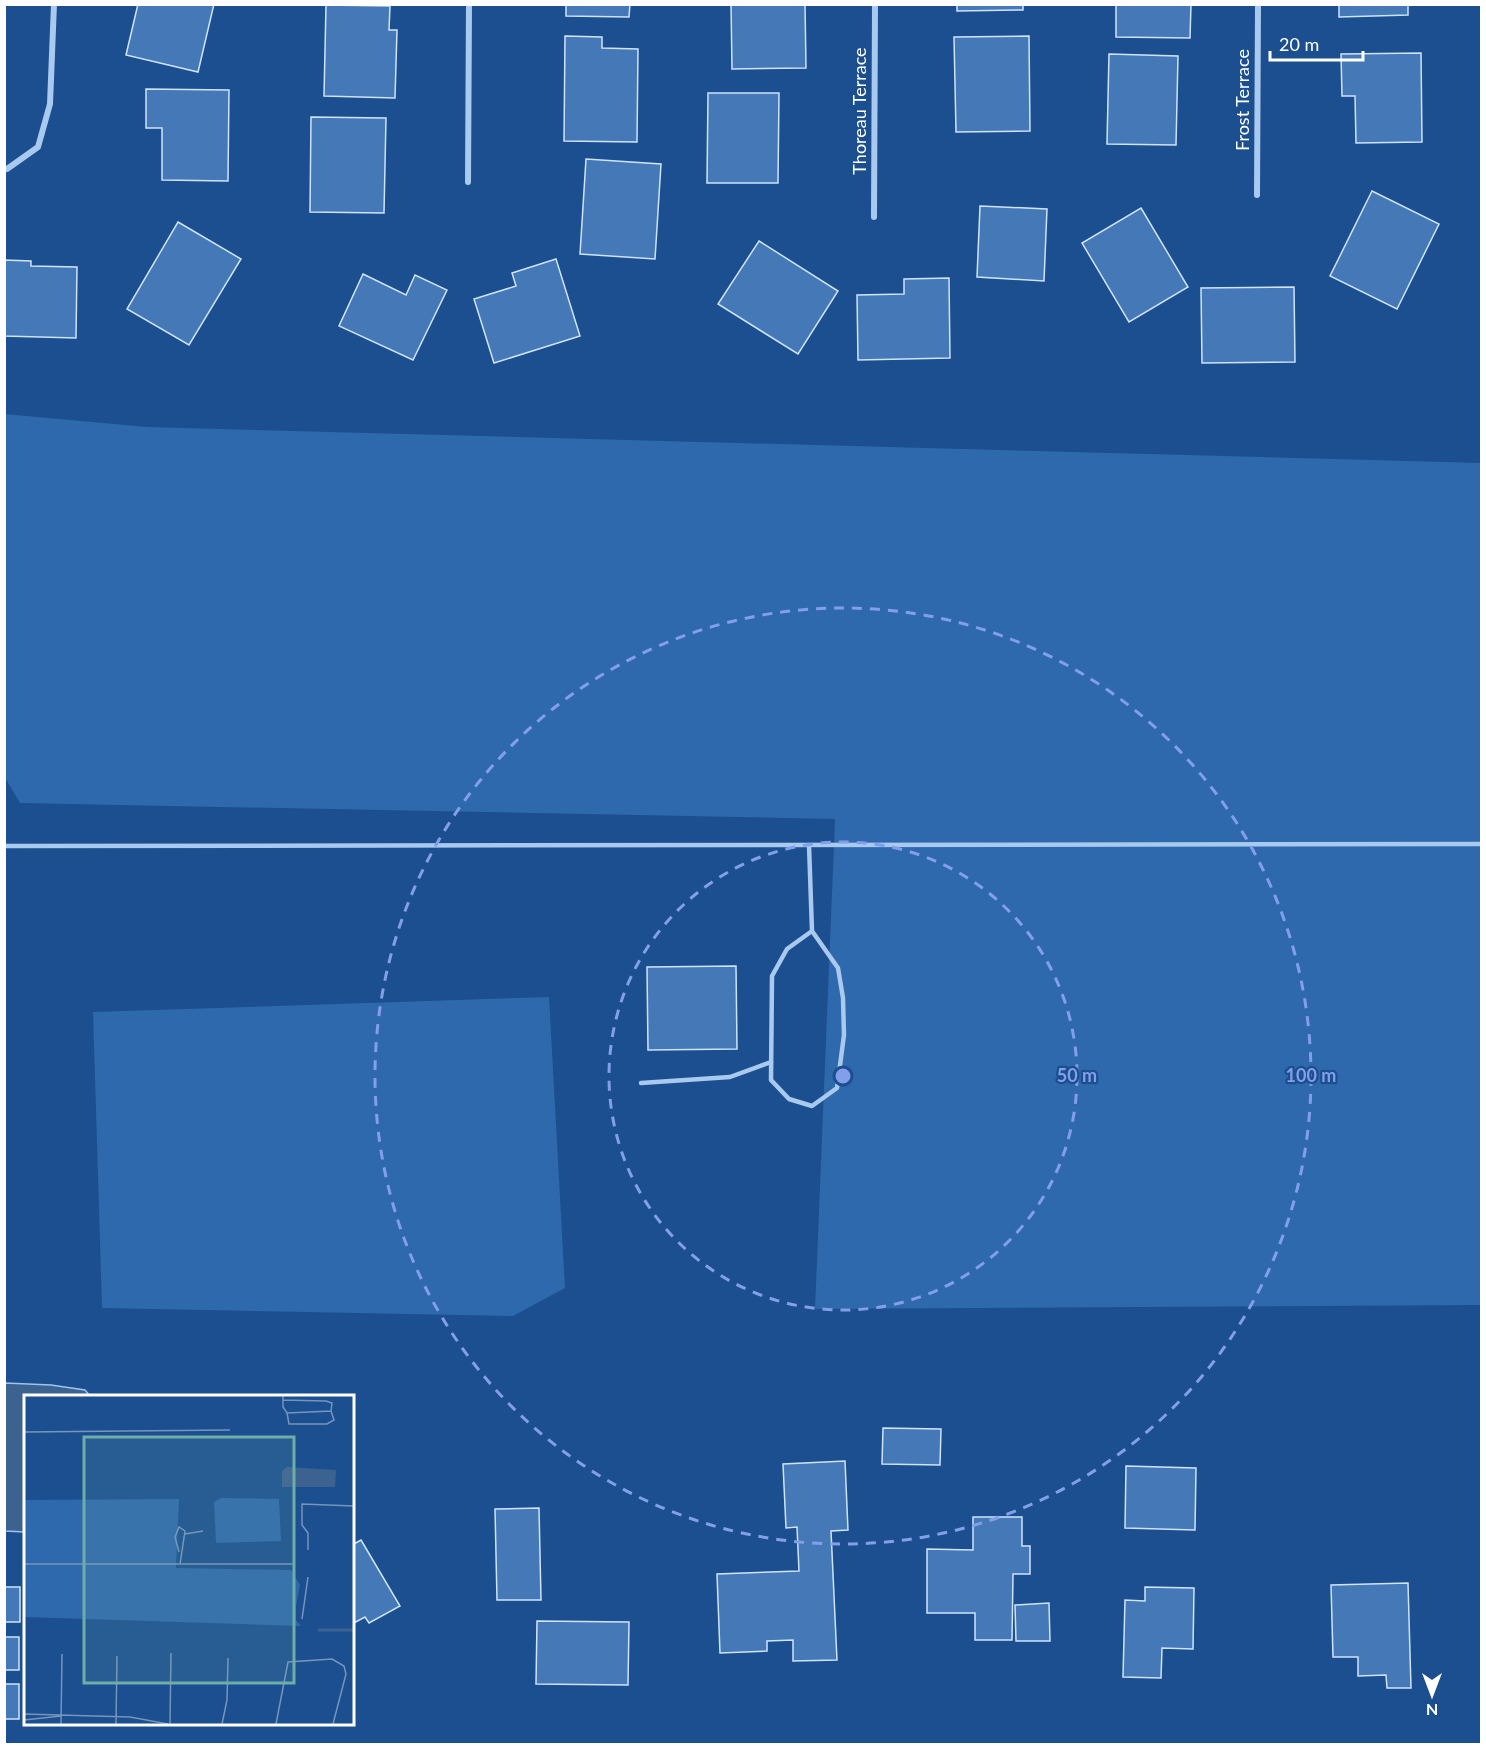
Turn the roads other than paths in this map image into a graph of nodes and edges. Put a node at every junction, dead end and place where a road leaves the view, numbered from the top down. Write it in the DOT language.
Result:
graph roads {
  1 [pos="54,4"];
  2 [pos="469,4"];
  3 [pos="875,4"];
  4 [pos="1258,4"];
  5 [pos="4,170"];
  6 [pos="468,182"];
  7 [pos="1257,195"];
  8 [pos="874,217"];
  9 [pos="1482,844"];
  10 [pos="809,845"];
  11 [pos="4,846"];
  12 [pos="812,931"];
  13 [pos="771,1062"];
  14 [pos="641,1083"];
  1 -- 5 [label="street"];
  2 -- 6 [label="street"];
  3 -- 8 [label="street, Thoreau Terrace"];
  4 -- 7 [label="street, Frost Terrace"];
  9 -- 10 [label="lane"];
  10 -- 11 [label="lane"];
  10 -- 12 [label="lane"];
  12 -- 13 [label="lane"];
  12 -- 13 [label="lane"];
  13 -- 14 [label="lane"];
}
